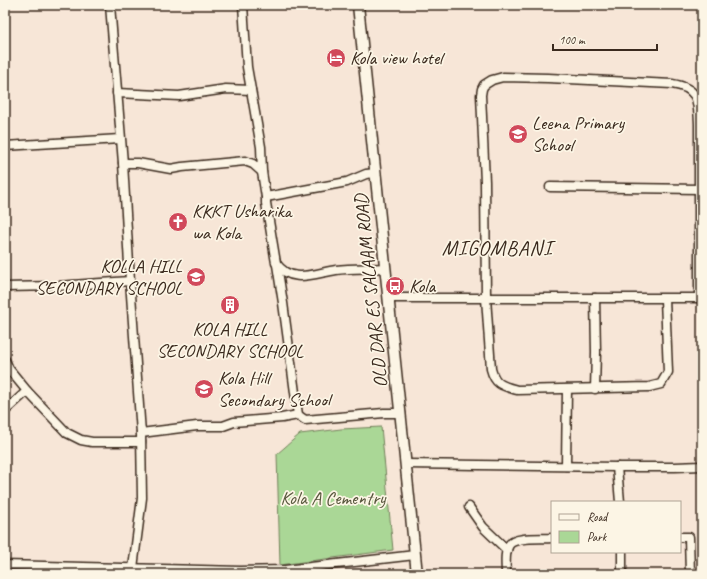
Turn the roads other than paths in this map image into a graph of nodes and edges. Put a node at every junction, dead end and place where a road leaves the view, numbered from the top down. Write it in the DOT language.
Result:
graph roads {
  1 [pos="110,5"];
  2 [pos="243,5"];
  3 [pos="358,5"];
  4 [pos="251,90"];
  5 [pos="118,93"];
  6 [pos="120,139"];
  7 [pos="5,146"];
  8 [pos="123,163"];
  9 [pos="262,172"];
  10 [pos="376,173"];
  11 [pos="550,187"];
  12 [pos="700,189"];
  13 [pos="266,197"];
  14 [pos="700,233"];
  15 [pos="276,263"];
  16 [pos="385,268"];
  17 [pos="130,281"];
  18 [pos="6,286"];
  19 [pos="389,298"];
  20 [pos="486,298"];
  21 [pos="595,298"];
  22 [pos="700,298"];
  23 [pos="665,299"];
  24 [pos="5,360"];
  25 [pos="595,388"];
  26 [pos="567,389"];
  27 [pos="27,391"];
  28 [pos="5,411"];
  29 [pos="401,413"];
  30 [pos="298,415"];
  31 [pos="141,433"];
  32 [pos="141,442"];
  33 [pos="406,464"];
  34 [pos="566,466"];
  35 [pos="702,466"];
  36 [pos="617,467"];
  37 [pos="620,501"];
  38 [pos="469,507"];
  39 [pos="681,537"];
  40 [pos="551,538"];
  41 [pos="507,550"];
  42 [pos="622,553"];
  43 [pos="415,555"];
  44 [pos="5,565"];
  45 [pos="133,568"];
  46 [pos="417,574"];
  47 [pos="506,574"];
  48 [pos="622,574"];
  49 [pos="690,574"];
  1 -- 5 [label="street"];
  2 -- 4 [label="street"];
  3 -- 10 [label="main road, OLD DAR ES SALAAM ROAD"];
  4 -- 5 [label="street"];
  4 -- 9 [label="street"];
  5 -- 6 [label="street"];
  6 -- 7 [label="street"];
  6 -- 8 [label="street"];
  8 -- 9 [label="street"];
  8 -- 17 [label="street"];
  9 -- 13 [label="street"];
  10 -- 13 [label="street"];
  10 -- 16 [label="main road, OLD DAR ES SALAAM ROAD"];
  11 -- 12 [label="street"];
  12 -- 14 [label="street"];
  12 -- 20 [label="street"];
  13 -- 15 [label="street"];
  14 -- 22 [label="street"];
  15 -- 16 [label="street"];
  15 -- 30 [label="street"];
  16 -- 19 [label="main road, OLD DAR ES SALAAM ROAD"];
  17 -- 18 [label="street"];
  17 -- 31 [label="street"];
  19 -- 20 [label="street"];
  19 -- 29 [label="main road, OLD DAR ES SALAAM ROAD"];
  20 -- 21 [label="street"];
  20 -- 26 [label="street"];
  21 -- 23 [label="street"];
  21 -- 25 [label="street"];
  22 -- 23 [label="street"];
  23 -- 25 [label="street"];
  24 -- 27 [label="street"];
  25 -- 26 [label="street"];
  26 -- 34 [label="street"];
  27 -- 28 [label="street"];
  27 -- 32 [label="street"];
  29 -- 30 [label="street"];
  29 -- 33 [label="main road, OLD DAR ES SALAAM ROAD"];
  30 -- 31 [label="street"];
  31 -- 32 [label="street"];
  32 -- 45 [label="street"];
  33 -- 34 [label="street"];
  33 -- 43 [label="main road, OLD DAR ES SALAAM ROAD"];
  34 -- 36 [label="street"];
  35 -- 36 [label="street"];
  36 -- 37 [label="street"];
  38 -- 41 [label="street"];
  39 -- 49 [label="street"];
  40 -- 41 [label="street"];
  41 -- 47 [label="street"];
  42 -- 48 [label="street"];
  43 -- 45 [label="street"];
  43 -- 46 [label="main road, OLD DAR ES SALAAM ROAD"];
  44 -- 45 [label="street"];
}
